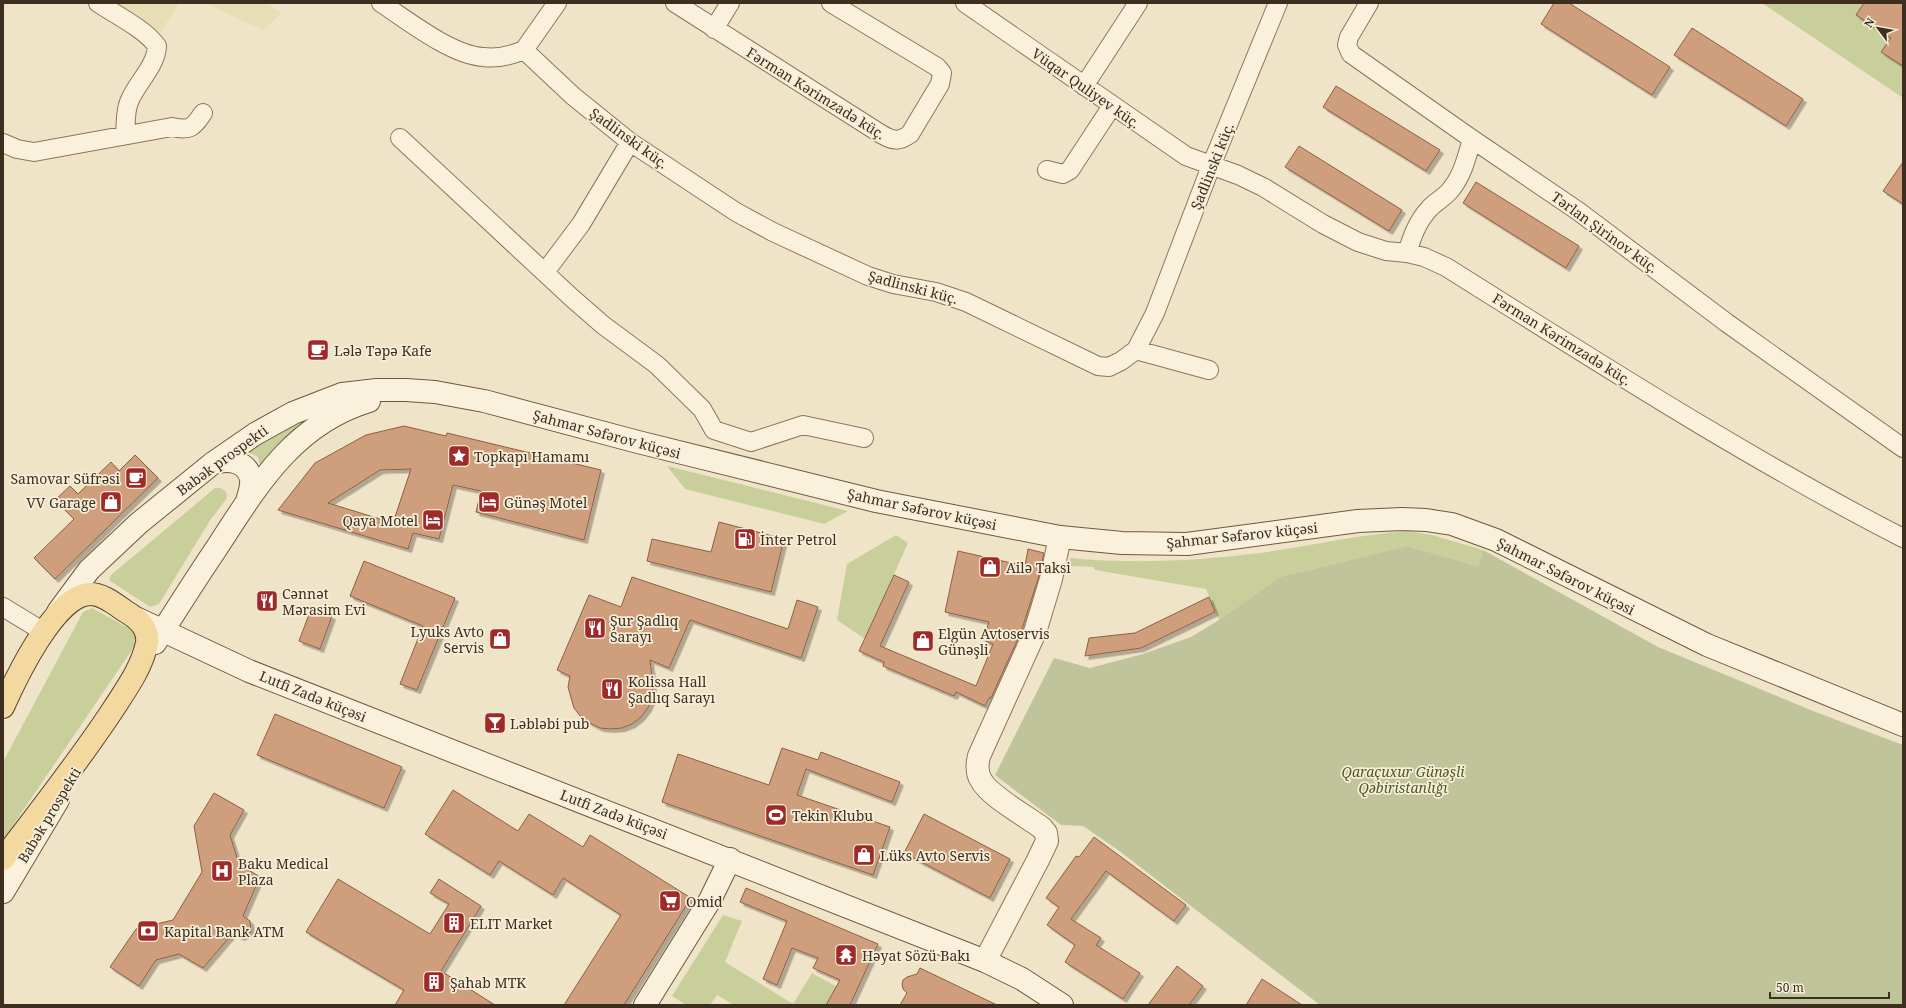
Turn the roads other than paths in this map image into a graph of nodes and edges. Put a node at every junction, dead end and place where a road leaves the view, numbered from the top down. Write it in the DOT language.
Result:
graph roads {
  1 [pos="98,3"];
  2 [pos="380,3"];
  3 [pos="557,3"];
  4 [pos="675,3"];
  5 [pos="730,3"];
  6 [pos="831,3"];
  7 [pos="965,3"];
  8 [pos="1138,3"];
  9 [pos="1278,3"];
  10 [pos="1369,3"];
  11 [pos="714,29"];
  12 [pos="524,50"];
  13 [pos="1084,86"];
  14 [pos="1112,106"];
  15 [pos="203,113"];
  16 [pos="125,135"];
  17 [pos="400,138"];
  18 [pos="1472,139"];
  19 [pos="630,142"];
  20 [pos="3,143"];
  21 [pos="1211,166"];
  22 [pos="1047,170"];
  23 [pos="1407,253"];
  24 [pos="545,272"];
  25 [pos="1136,350"];
  26 [pos="1209,370"];
  27 [pos="427,391"];
  28 [pos="733,437"];
  29 [pos="864,438"];
  30 [pos="1903,448"];
  31 [pos="213,463"];
  32 [pos="725,464"];
  33 [pos="247,501"];
  34 [pos="1060,537"];
  35 [pos="1903,538"];
  36 [pos="3,607"];
  37 [pos="138,619"];
  38 [pos="49,625"];
  39 [pos="162,632"];
  40 [pos="133,679"];
  41 [pos="8,695"];
  42 [pos="3,708"];
  43 [pos="1903,725"];
  44 [pos="95,738"];
  45 [pos="3,859"];
  46 [pos="730,859"];
  47 [pos="3,892"];
  48 [pos="985,961"];
  49 [pos="645,1005"];
  50 [pos="1062,1005"];
  1 -- 16 [label="street"];
  2 -- 12 [label="street"];
  3 -- 12 [label="street"];
  4 -- 11 [label="street, Fərman Kərimzadə küç."];
  5 -- 11 [label="street"];
  6 -- 11 [label="street, Fərman Kərimzadə küç."];
  7 -- 13 [label="street, Vüqar Quliyev küç."];
  8 -- 13 [label="street"];
  9 -- 21 [label="street, Şadlinski küç."];
  10 -- 18 [label="street, Tərlan Şirinov küç."];
  12 -- 19 [label="street, Şadlinski küç."];
  13 -- 14 [label="street, Vüqar Quliyev küç."];
  14 -- 21 [label="street, Vüqar Quliyev küç."];
  14 -- 22 [label="street"];
  15 -- 16 [label="street"];
  16 -- 20 [label="street"];
  17 -- 24 [label="street"];
  18 -- 23 [label="street"];
  18 -- 30 [label="street, Tərlan Şirinov küç."];
  19 -- 24 [label="street"];
  19 -- 25 [label="street, Şadlinski küç."];
  21 -- 23 [label="street, Fərman Kərimzadə küç."];
  21 -- 25 [label="street, Şadlinski küç."];
  23 -- 35 [label="street, Fərman Kərimzadə küç."];
  24 -- 28 [label="street"];
  25 -- 26 [label="street"];
  27 -- 31 [label="main road, Babək prospekti"];
  27 -- 32 [label="main road, Şahmar Səfərov küçəsi"];
  27 -- 33 [label="main road, Babək prospekti"];
  28 -- 29 [label="street"];
  28 -- 32 [label="street"];
  31 -- 33 [label="main road"];
  31 -- 38 [label="main road, Babək prospekti"];
  32 -- 34 [label="main road, Şahmar Səfərov küçəsi"];
  33 -- 39 [label="main road, Babək prospekti"];
  34 -- 43 [label="main road, Şahmar Səfərov küçəsi"];
  34 -- 48 [label="main road"];
  36 -- 38 [label="street"];
  37 -- 38 [label="main road, Babək prospekti"];
  37 -- 39 [label="main road, Lutfi Zadə küçəsi"];
  37 -- 40 [label="main road, Babək prospekti"];
  38 -- 41 [label="main road, Babək prospekti"];
  39 -- 40 [label="main road, Babək prospekti"];
  39 -- 46 [label="main road, Lutfi Zadə küçəsi"];
  40 -- 44 [label="main road, Babək prospekti"];
  41 -- 42 [label="main road, Babək prospekti"];
  44 -- 45 [label="main road, Babək prospekti"];
  44 -- 47 [label="main road, Babək prospekti"];
  46 -- 48 [label="main road, Lutfi Zadə küçəsi"];
  46 -- 49 [label="main road"];
  48 -- 50 [label="main road, Lutfi Zadə küçəsi"];
}
